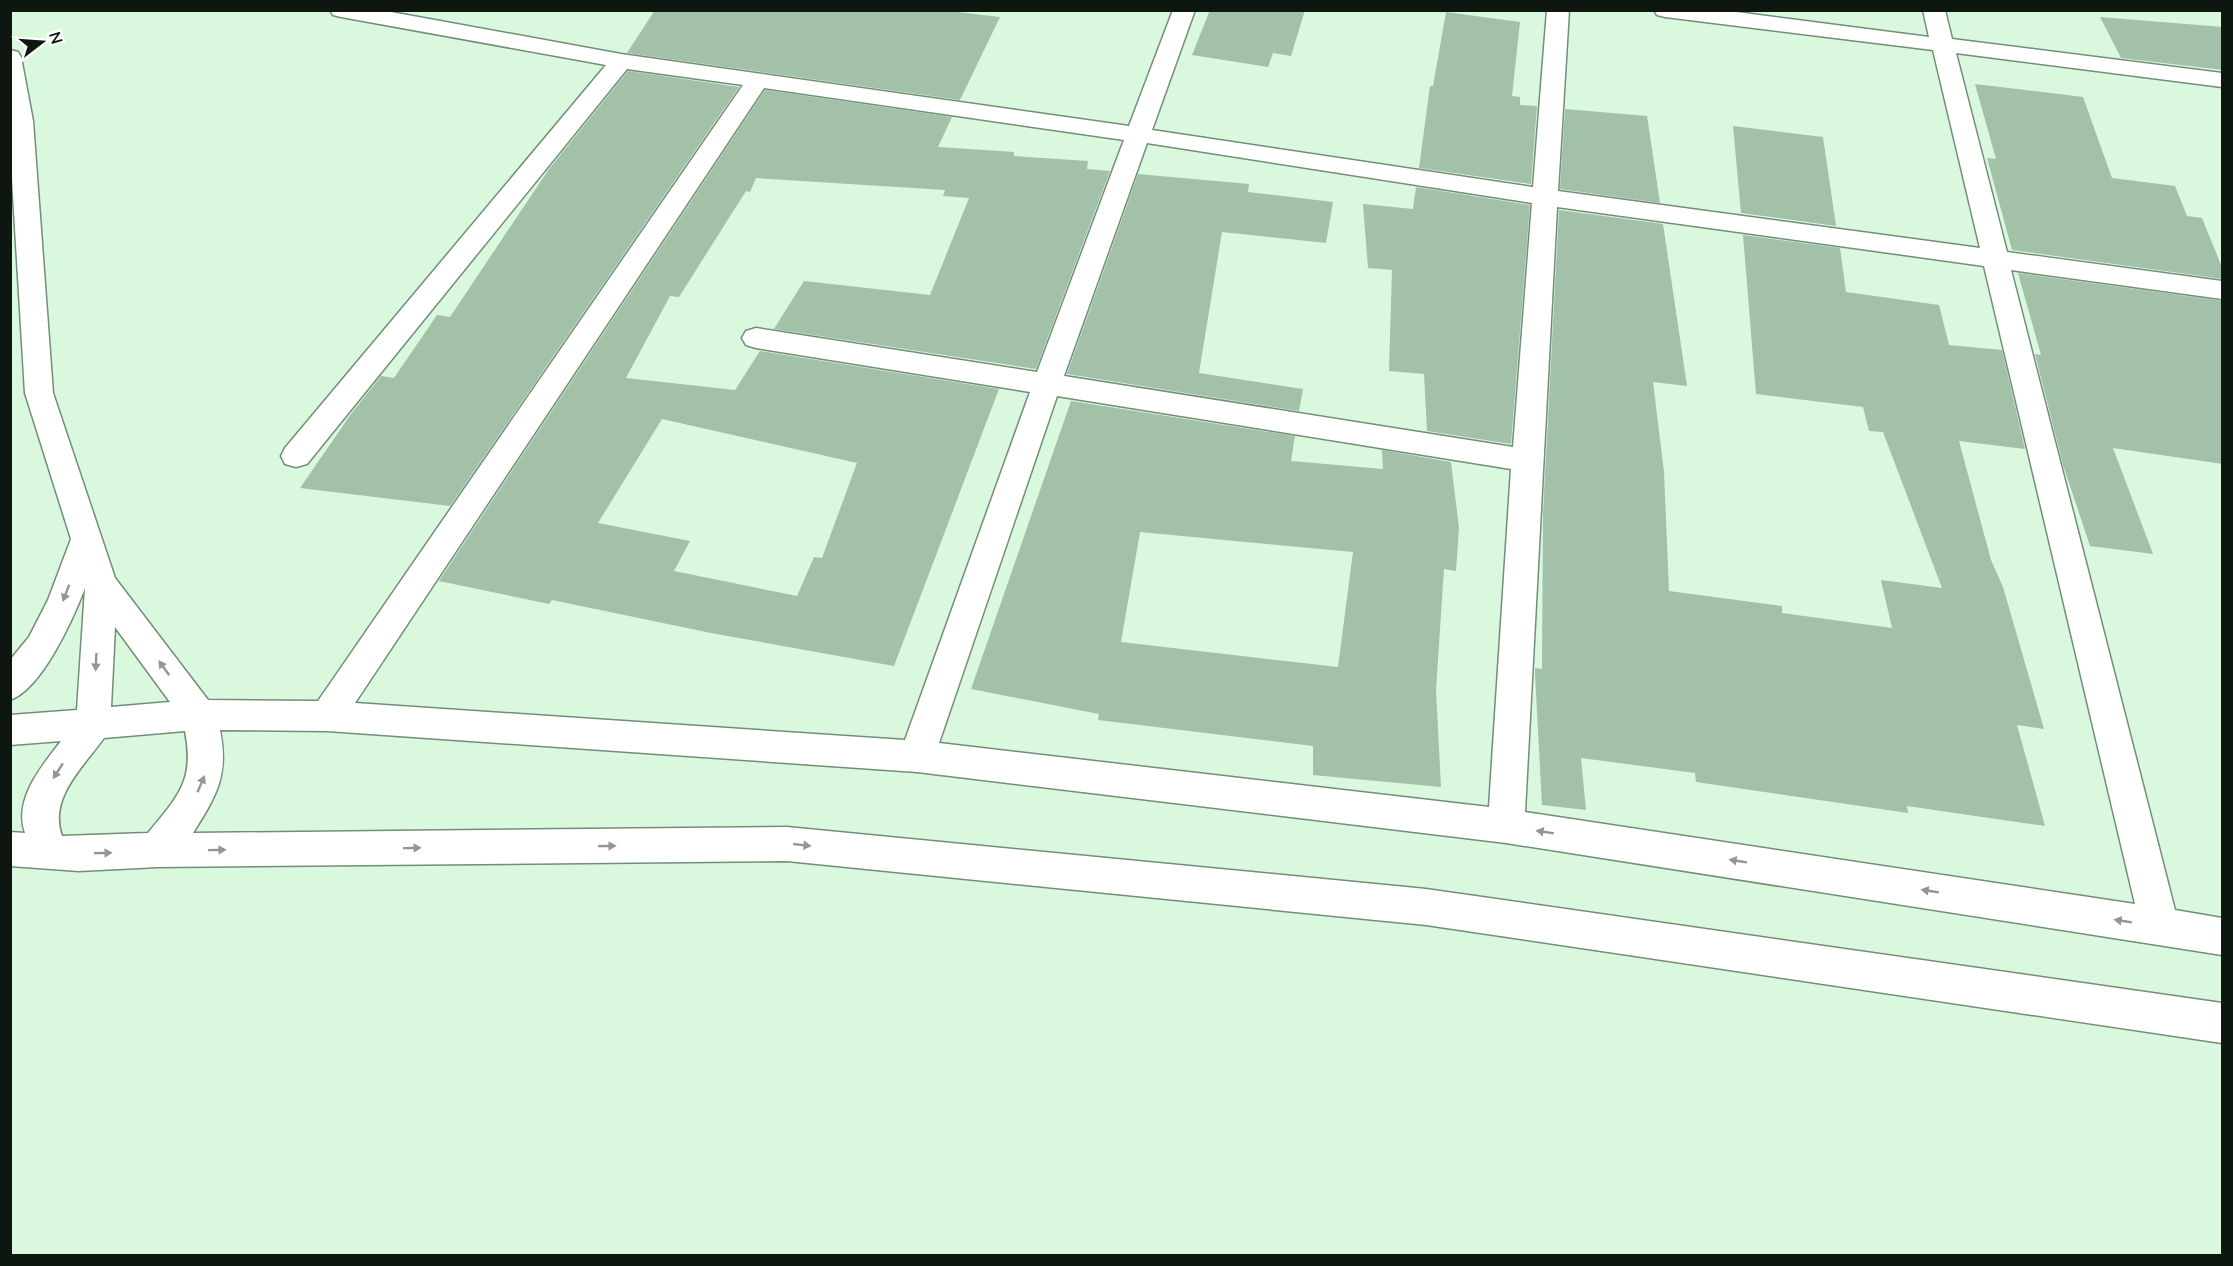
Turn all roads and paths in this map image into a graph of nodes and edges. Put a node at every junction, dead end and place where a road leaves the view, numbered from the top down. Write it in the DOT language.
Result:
graph roads {
  1 [pos="342,10"];
  2 [pos="1184,10"];
  3 [pos="1558,10"];
  4 [pos="1665,10"];
  5 [pos="1934,10"];
  6 [pos="1943,45"];
  7 [pos="10,57"];
  8 [pos="621,61"];
  9 [pos="758,80"];
  10 [pos="2223,80"];
  11 [pos="1138,135"];
  12 [pos="1544,196"];
  13 [pos="1996,259"];
  14 [pos="2223,290"];
  15 [pos="756,338"];
  16 [pos="1047,384"];
  17 [pos="296,456"];
  18 [pos="1527,460"];
  19 [pos="87,538"];
  20 [pos="101,583"];
  21 [pos="10,687"];
  22 [pos="199,715"];
  23 [pos="327,716"];
  24 [pos="93,724"];
  25 [pos="10,730"];
  26 [pos="916,756"];
  27 [pos="1506,826"];
  28 [pos="10,849"];
  29 [pos="49,850"];
  30 [pos="159,850"];
  31 [pos="2160,927"];
  32 [pos="2223,936"];
  33 [pos="2223,1023"];
  1 -- 8 [label="street"];
  2 -- 11 [label="street"];
  3 -- 12 [label="street"];
  4 -- 6 [label="street"];
  5 -- 6 [label="street"];
  6 -- 10 [label="street"];
  6 -- 13 [label="street"];
  7 -- 19 [label="street"];
  8 -- 9 [label="street"];
  8 -- 17 [label="street"];
  9 -- 11 [label="street"];
  9 -- 23 [label="street"];
  11 -- 12 [label="street"];
  11 -- 16 [label="street"];
  12 -- 13 [label="street"];
  12 -- 18 [label="street"];
  13 -- 14 [label="street"];
  13 -- 31 [label="street"];
  15 -- 16 [label="street"];
  16 -- 18 [label="street"];
  16 -- 26 [label="street"];
  18 -- 27 [label="street"];
  19 -- 20 [label="street"];
  19 -- 21 [label="street, one-way"];
  22 -- 20 [label="street, one-way"];
  20 -- 24 [label="street, one-way"];
  22 -- 23 [label="street"];
  22 -- 24 [label="street"];
  30 -- 22 [label="street, one-way"];
  23 -- 26 [label="street"];
  24 -- 25 [label="street"];
  24 -- 29 [label="street, one-way"];
  26 -- 27 [label="street"];
  31 -- 27 [label="street, one-way"];
  28 -- 29 [label="street"];
  29 -- 30 [label="street, one-way"];
  30 -- 33 [label="street, one-way"];
  31 -- 32 [label="street"];
}
